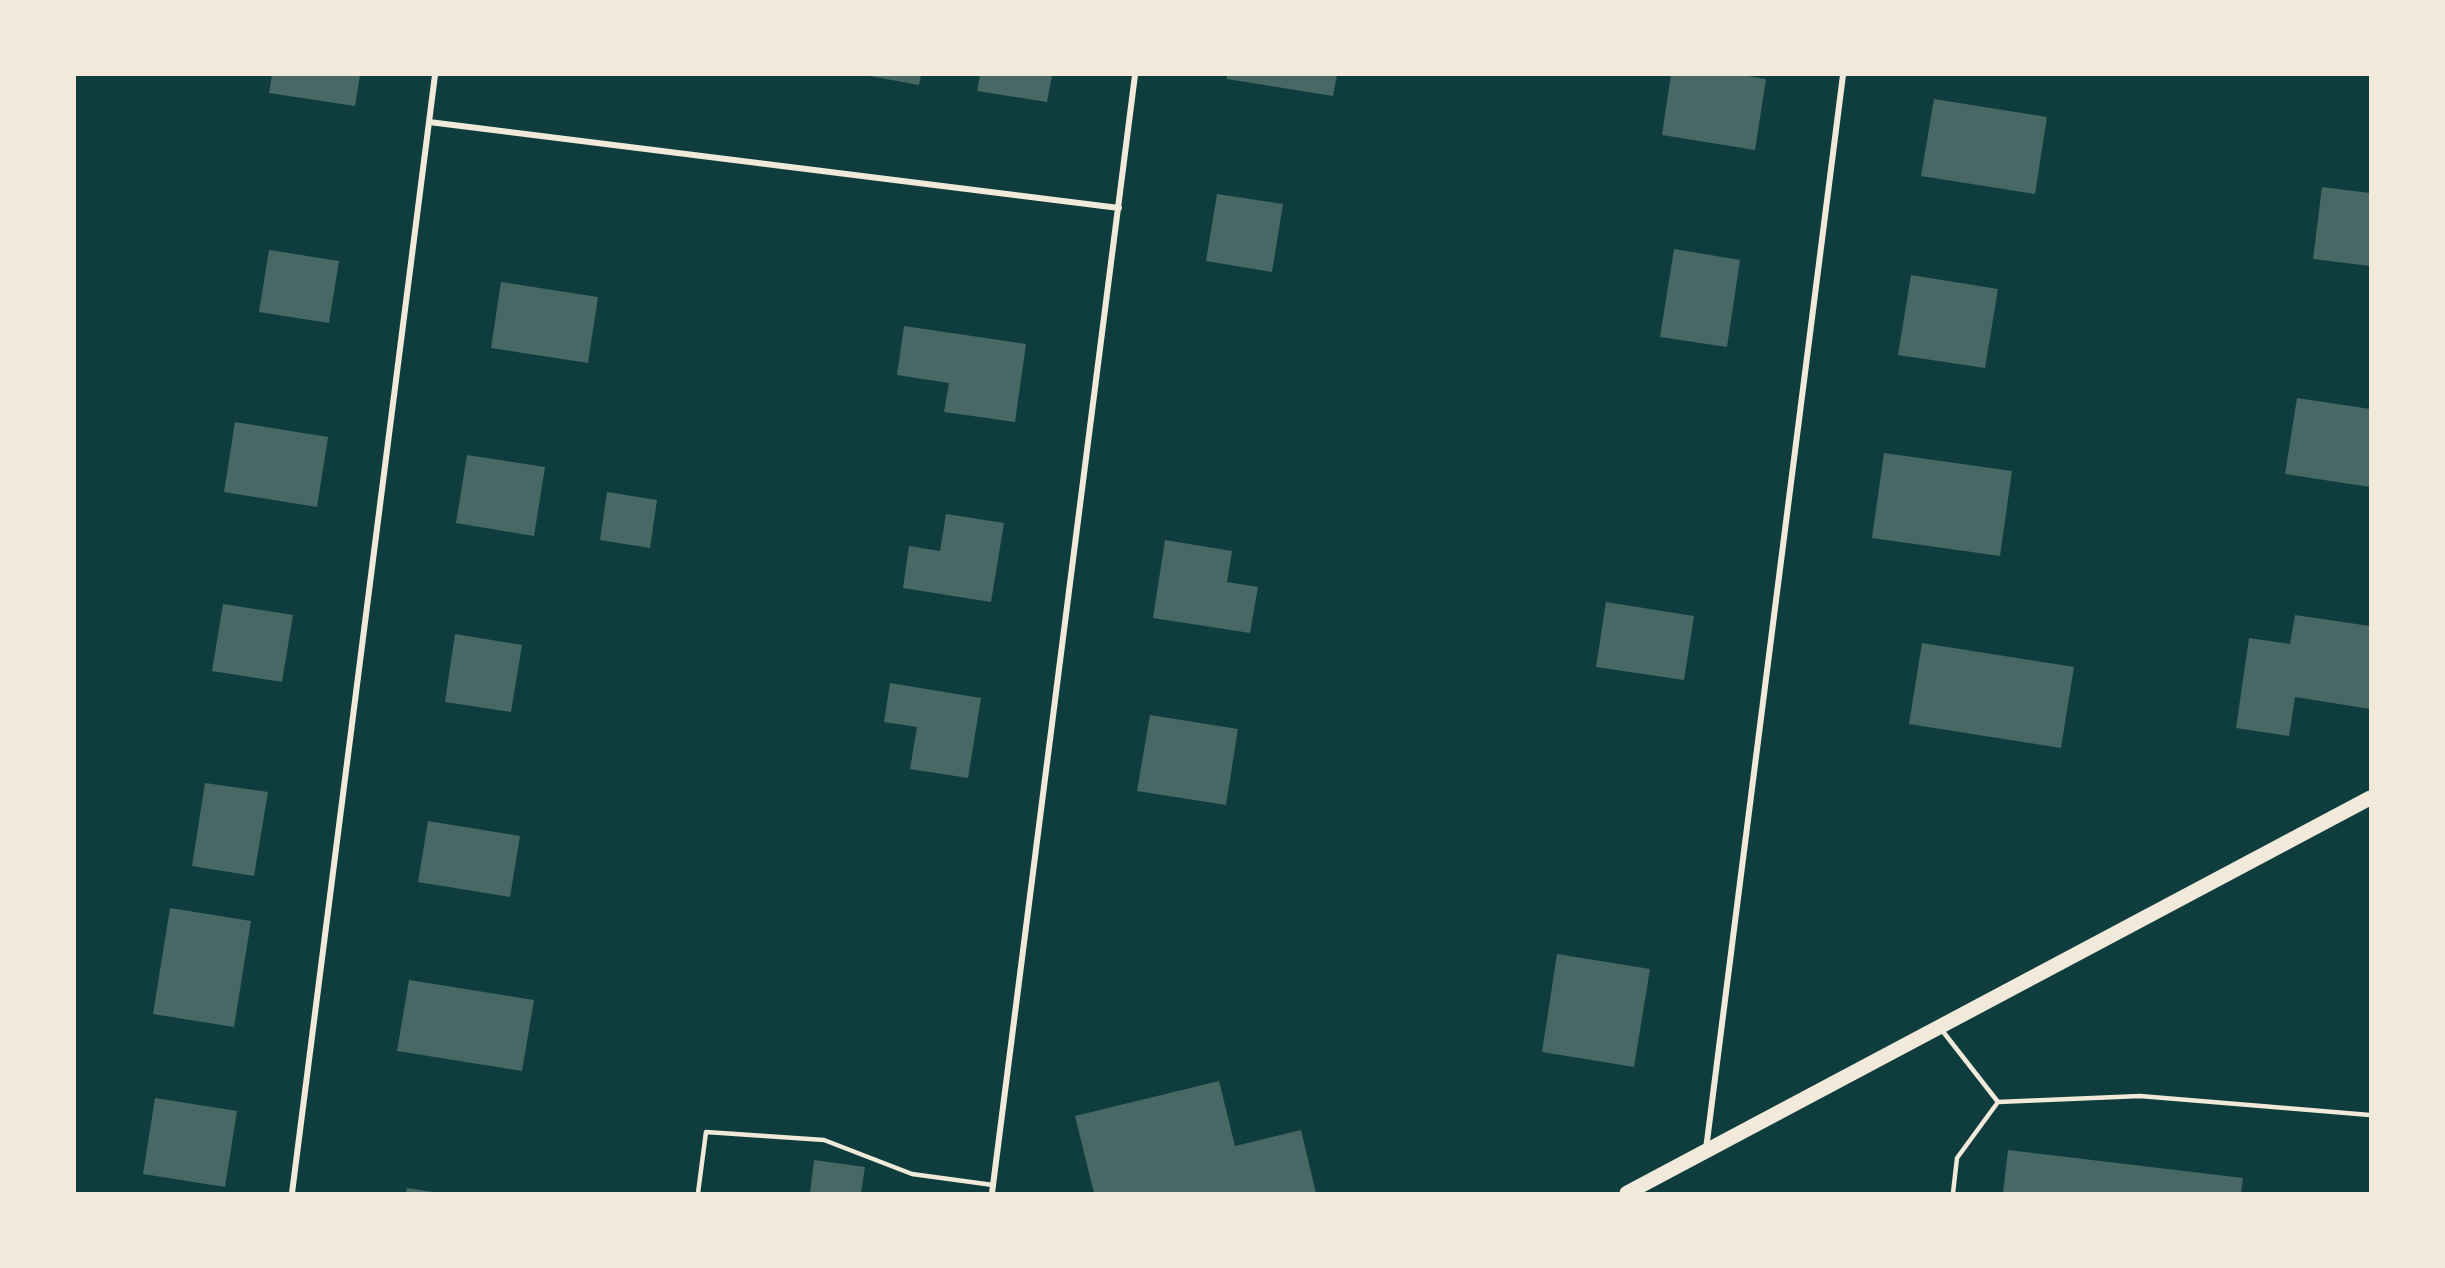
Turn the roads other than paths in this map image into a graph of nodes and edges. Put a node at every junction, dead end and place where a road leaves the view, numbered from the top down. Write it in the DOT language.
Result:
graph roads {
  1 [pos="435,75"];
  2 [pos="1135,75"];
  3 [pos="1843,75"];
  4 [pos="429,122"];
  5 [pos="1119,208"];
  6 [pos="2370,798"];
  7 [pos="1940,1027"];
  8 [pos="1998,1102"];
  9 [pos="2370,1115"];
  10 [pos="1706,1151"];
  11 [pos="993,1185"];
  12 [pos="292,1193"];
  13 [pos="698,1193"];
  14 [pos="992,1193"];
  15 [pos="1627,1193"];
  16 [pos="1953,1193"];
  1 -- 4 [label="street"];
  2 -- 5 [label="street"];
  3 -- 10 [label="street"];
  4 -- 5 [label="street"];
  4 -- 12 [label="street"];
  5 -- 11 [label="street"];
  6 -- 7 [label="main road"];
  7 -- 8 [label="lane"];
  7 -- 10 [label="main road"];
  8 -- 9 [label="lane"];
  8 -- 16 [label="lane"];
  10 -- 15 [label="main road"];
  11 -- 13 [label="lane"];
  11 -- 14 [label="street"];
}
